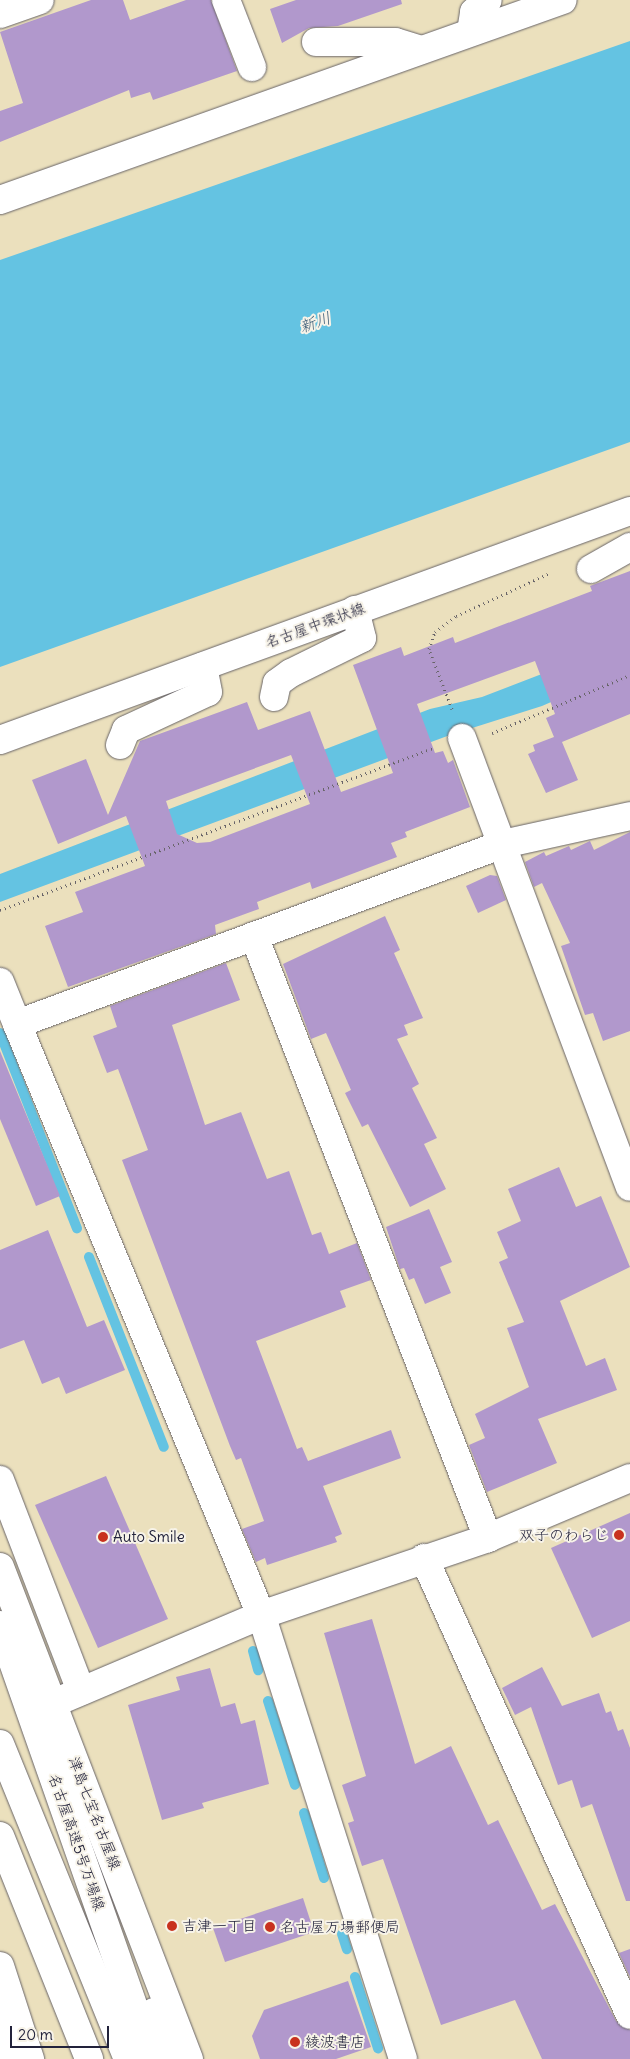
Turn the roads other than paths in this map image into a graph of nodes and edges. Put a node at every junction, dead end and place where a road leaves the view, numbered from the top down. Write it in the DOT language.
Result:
graph roads {
  1 [pos="40,0"];
  2 [pos="226,0"];
  3 [pos="488,0"];
  4 [pos="562,0"];
  5 [pos="0,14"];
  6 [pos="471,32"];
  7 [pos="316,42"];
  8 [pos="421,50"];
  9 [pos="252,67"];
  10 [pos="0,200"];
  11 [pos="630,511"];
  12 [pos="630,547"];
  13 [pos="591,569"];
  14 [pos="355,610"];
  15 [pos="203,666"];
  16 [pos="274,696"];
  17 [pos="0,740"];
  18 [pos="464,741"];
  19 [pos="120,745"];
  20 [pos="630,816"];
  21 [pos="503,844"];
  22 [pos="254,936"];
  23 [pos="0,982"];
  24 [pos="17,1024"];
  25 [pos="630,1188"];
  26 [pos="630,1478"];
  27 [pos="0,1480"];
  28 [pos="488,1538"];
  29 [pos="424,1558"];
  30 [pos="0,1568"];
  31 [pos="261,1615"];
  32 [pos="0,1625"];
  33 [pos="80,1691"];
  34 [pos="41,1702"];
  35 [pos="0,1744"];
  36 [pos="0,1836"];
  37 [pos="0,1966"];
  38 [pos="630,2015"];
  39 [pos="0,2020"];
  40 [pos="11,2059"];
  41 [pos="30,2059"];
  42 [pos="88,2059"];
  43 [pos="128,2059"];
  44 [pos="152,2059"];
  45 [pos="173,2059"];
  46 [pos="189,2059"];
  47 [pos="403,2059"];
  1 -- 5 [label="main road"];
  2 -- 9 [label="main road"];
  3 -- 6 [label="main road"];
  4 -- 6 [label="main road"];
  6 -- 8 [label="main road"];
  7 -- 8 [label="main road"];
  8 -- 10 [label="main road"];
  11 -- 14 [label="main road, 名古屋中環状線"];
  12 -- 13 [label="main road"];
  14 -- 15 [label="main road, 名古屋中環状線"];
  14 -- 16 [label="main road"];
  15 -- 17 [label="main road, 名古屋中環状線"];
  15 -- 19 [label="main road"];
  18 -- 21 [label="main road"];
  20 -- 21 [label="main road"];
  21 -- 22 [label="main road"];
  21 -- 25 [label="main road"];
  22 -- 24 [label="main road"];
  22 -- 28 [label="main road"];
  23 -- 24 [label="main road"];
  24 -- 31 [label="main road"];
  26 -- 28 [label="main road"];
  27 -- 33 [label="main road"];
  28 -- 29 [label="main road"];
  29 -- 31 [label="main road"];
  29 -- 38 [label="main road"];
  30 -- 34 [label="main road, 津島七宝名古屋線"];
  31 -- 33 [label="main road"];
  31 -- 47 [label="main road"];
  32 -- 34 [label="main road, 名古屋高速5号万場線"];
  33 -- 34 [label="main road"];
  34 -- 44 [label="main road, 名古屋高速5号万場線"];
  34 -- 45 [label="main road"];
  34 -- 46 [label="main road, 津島七宝名古屋線"];
  35 -- 43 [label="main road"];
  36 -- 42 [label="main road"];
  37 -- 41 [label="main road"];
  39 -- 40 [label="main road"];
}
